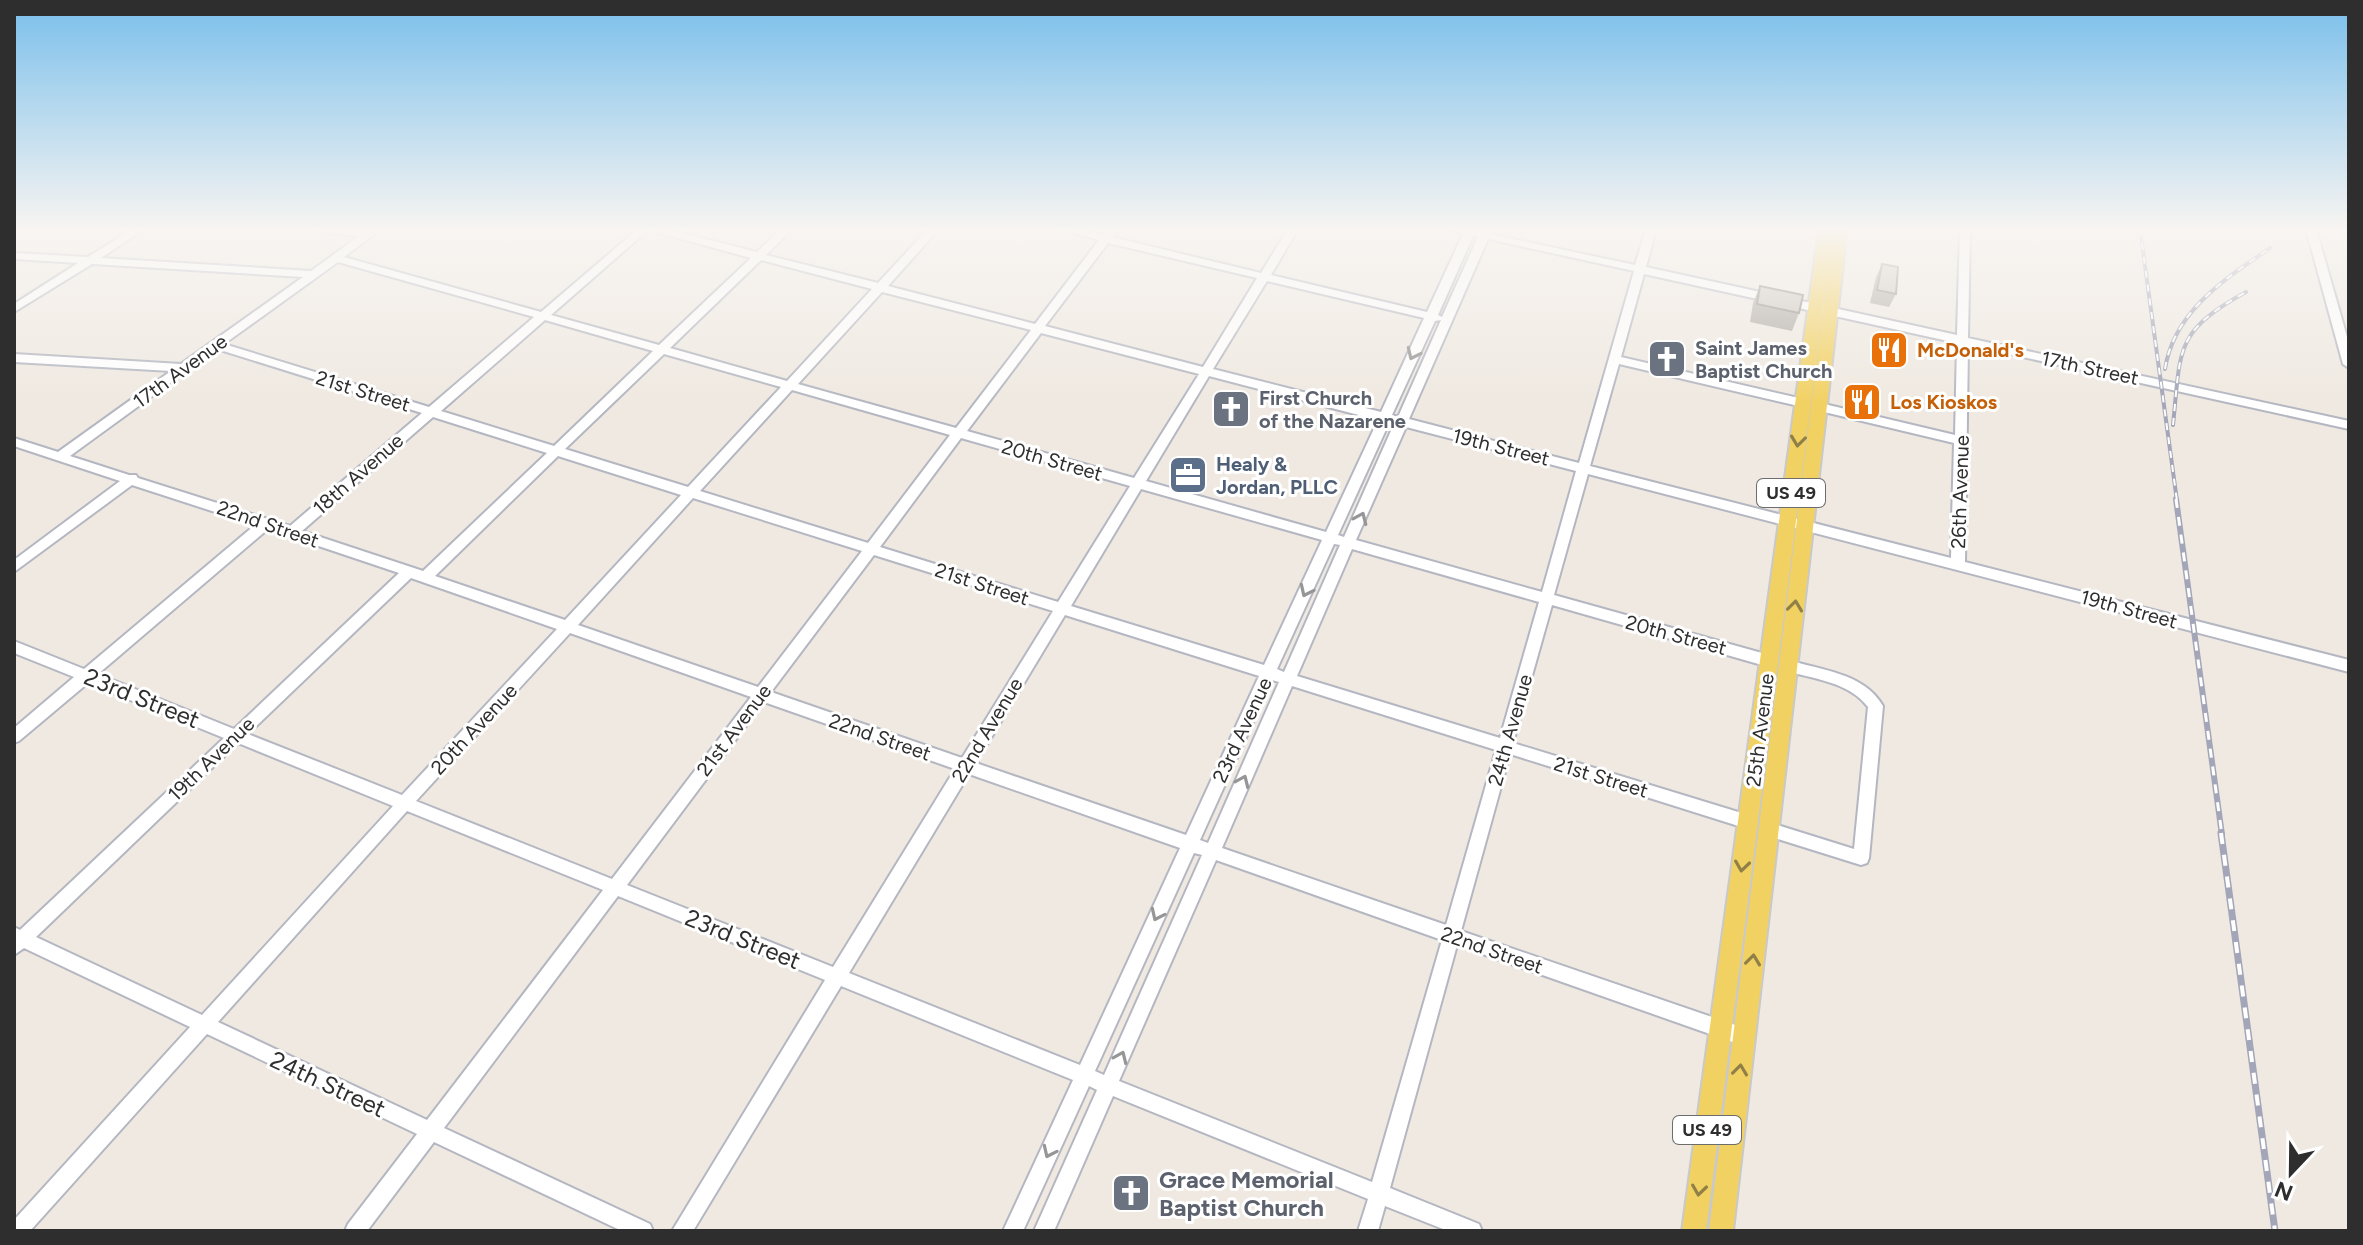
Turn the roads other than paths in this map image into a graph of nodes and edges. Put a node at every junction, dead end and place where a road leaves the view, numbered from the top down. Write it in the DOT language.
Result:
graph roads {
  1 [pos="46,287"];
  2 [pos="295,287"];
  3 [pos="438,287"];
  4 [pos="575,287"];
  5 [pos="727,287"];
  6 [pos="878,287"];
  7 [pos="1069,287"];
  8 [pos="1257,287"];
  9 [pos="1309,287"];
  10 [pos="1442,287"];
  11 [pos="1462,287"];
  12 [pos="1635,287"];
  13 [pos="1718,287"];
  14 [pos="1824,287"];
  15 [pos="1828,287"];
  16 [pos="1965,287"];
  17 [pos="2330,287"];
  18 [pos="881,288"];
  19 [pos="16,306"];
  20 [pos="1823,310"];
  21 [pos="540,316"];
  22 [pos="1430,317"];
  23 [pos="1447,321"];
  24 [pos="1038,328"];
  25 [pos="2344,330"];
  26 [pos="1965,340"];
  27 [pos="216,345"];
  28 [pos="662,350"];
  29 [pos="14,358"];
  30 [pos="1615,359"];
  31 [pos="2349,364"];
  32 [pos="184,368"];
  33 [pos="1206,371"];
  34 [pos="791,386"];
  35 [pos="1811,405"];
  36 [pos="430,412"];
  37 [pos="1384,417"];
  38 [pos="1404,422"];
  39 [pos="2349,425"];
  40 [pos="958,434"];
  41 [pos="1962,441"];
  42 [pos="14,442"];
  43 [pos="557,451"];
  44 [pos="61,456"];
  45 [pos="1583,468"];
  46 [pos="132,478"];
  47 [pos="1137,484"];
  48 [pos="693,494"];
  49 [pos="1796,522"];
  50 [pos="266,523"];
  51 [pos="292,532"];
  52 [pos="1329,539"];
  53 [pos="1349,545"];
  54 [pos="871,549"];
  55 [pos="1958,563"];
  56 [pos="14,567"];
  57 [pos="409,572"];
  58 [pos="425,577"];
  59 [pos="1546,599"];
  60 [pos="1061,610"];
  61 [pos="569,628"];
  62 [pos="14,647"];
  63 [pos="1779,663"];
  64 [pos="2349,666"];
  65 [pos="1267,674"];
  66 [pos="87,675"];
  67 [pos="1288,680"];
  68 [pos="760,695"];
  69 [pos="235,736"];
  70 [pos="14,737"];
  71 [pos="1506,747"];
  72 [pos="965,766"];
  73 [pos="404,804"];
  74 [pos="1758,825"];
  75 [pos="1190,844"];
  76 [pos="1212,852"];
  77 [pos="1861,858"];
  78 [pos="615,888"];
  79 [pos="1452,936"];
  80 [pos="17,940"];
  81 [pos="837,977"];
  82 [pos="203,1024"];
  83 [pos="1720,1029"];
  84 [pos="1744,1037"];
  85 [pos="1084,1076"];
  86 [pos="1108,1085"];
  87 [pos="430,1132"];
  88 [pos="1378,1193"];
  89 [pos="17,1231"];
  90 [pos="355,1231"];
  91 [pos="643,1231"];
  92 [pos="682,1231"];
  93 [pos="1013,1231"];
  94 [pos="1044,1231"];
  95 [pos="1368,1231"];
  96 [pos="1472,1231"];
  97 [pos="1694,1231"];
  98 [pos="1721,1231"];
  1 -- 19 [label="street"];
  2 -- 27 [label="street, 17th Avenue"];
  3 -- 21 [label="street, 20th Street"];
  4 -- 21 [label="street, 18th Avenue"];
  5 -- 28 [label="street"];
  6 -- 18 [label="street, 19th Street"];
  7 -- 24 [label="street, 21st Avenue"];
  8 -- 33 [label="street, 22nd Avenue"];
  9 -- 22 [label="street"];
  10 -- 22 [label="street, 23rd Avenue"];
  11 -- 23 [label="street, 23rd Avenue"];
  12 -- 30 [label="street, 24th Avenue"];
  13 -- 20 [label="street, 17th Street"];
  14 -- 20 [label="main road, 25th Avenue / US 49"];
  15 -- 20 [label="main road, 25th Avenue / US 49"];
  16 -- 26 [label="street, 26th Avenue"];
  17 -- 25 [label="street"];
  18 -- 24 [label="street, 19th Street"];
  18 -- 34 [label="street, 20th Avenue"];
  20 -- 26 [label="street, 17th Street"];
  20 -- 35 [label="main road, 25th Avenue / US 49"];
  21 -- 28 [label="street, 20th Street"];
  21 -- 36 [label="street, 18th Avenue"];
  22 -- 23 [label="street"];
  22 -- 37 [label="street, 23rd Avenue, one-way"];
  23 -- 38 [label="street, 23rd Avenue"];
  24 -- 33 [label="street, 19th Street"];
  24 -- 40 [label="street, 21st Avenue"];
  25 -- 31 [label="street"];
  26 -- 39 [label="street, 17th Street"];
  26 -- 41 [label="street, 26th Avenue"];
  27 -- 32 [label="street, 17th Avenue"];
  27 -- 36 [label="street, 21st Street"];
  28 -- 34 [label="street, 20th Street"];
  28 -- 43 [label="street"];
  29 -- 32 [label="street"];
  30 -- 35 [label="street"];
  30 -- 45 [label="street, 24th Avenue"];
  32 -- 44 [label="street, 17th Avenue"];
  33 -- 37 [label="street, 19th Street"];
  33 -- 47 [label="street, 22nd Avenue"];
  34 -- 40 [label="street, 20th Street"];
  34 -- 48 [label="street, 20th Avenue"];
  35 -- 41 [label="street"];
  35 -- 49 [label="main road, 25th Avenue / US 49"];
  36 -- 43 [label="street, 21st Street"];
  36 -- 51 [label="street, 18th Avenue"];
  37 -- 38 [label="street, 19th Street"];
  37 -- 52 [label="street, 23rd Avenue"];
  38 -- 45 [label="street, 19th Street"];
  53 -- 38 [label="street, 23rd Avenue, one-way"];
  40 -- 47 [label="street, 20th Street"];
  40 -- 54 [label="street, 21st Avenue"];
  41 -- 55 [label="street, 26th Avenue"];
  42 -- 44 [label="street, 22nd Street"];
  43 -- 48 [label="street, 21st Street"];
  43 -- 58 [label="street"];
  44 -- 46 [label="street, 22nd Street"];
  45 -- 49 [label="street, 19th Street"];
  45 -- 59 [label="street, 24th Avenue"];
  46 -- 50 [label="street, 22nd Street"];
  46 -- 56 [label="street"];
  47 -- 52 [label="street, 20th Street"];
  47 -- 60 [label="street, 22nd Avenue"];
  48 -- 54 [label="street, 21st Street"];
  48 -- 61 [label="street, 20th Avenue"];
  49 -- 55 [label="street, 19th Street"];
  49 -- 63 [label="main road, 25th Avenue / US 49"];
  50 -- 51 [label="street, 22nd Street"];
  50 -- 66 [label="street"];
  51 -- 57 [label="street, 22nd Street"];
  52 -- 53 [label="street, 20th Street"];
  52 -- 65 [label="street, 23rd Avenue, one-way"];
  53 -- 59 [label="street, 20th Street"];
  53 -- 67 [label="street, 23rd Avenue"];
  54 -- 60 [label="street, 21st Street"];
  54 -- 68 [label="street, 21st Avenue"];
  55 -- 64 [label="street, 19th Street"];
  57 -- 58 [label="street, 22nd Street"];
  57 -- 69 [label="street, 19th Avenue"];
  58 -- 61 [label="street, 22nd Street"];
  59 -- 63 [label="street, 20th Street"];
  59 -- 71 [label="street, 24th Avenue"];
  60 -- 65 [label="street, 21st Street"];
  60 -- 72 [label="street, 22nd Avenue"];
  61 -- 68 [label="street, 22nd Street"];
  61 -- 73 [label="street, 20th Avenue"];
  62 -- 66 [label="street, 23rd Street"];
  63 -- 74 [label="main road, 25th Avenue / US 49"];
  63 -- 77 [label="street, 20th Street"];
  65 -- 67 [label="street, 21st Street"];
  65 -- 75 [label="street, 23rd Avenue"];
  66 -- 69 [label="street, 23rd Street"];
  66 -- 70 [label="street"];
  67 -- 71 [label="street, 21st Street"];
  76 -- 67 [label="street, 23rd Avenue, one-way"];
  68 -- 72 [label="street, 22nd Street"];
  68 -- 78 [label="street, 21st Avenue"];
  69 -- 73 [label="street, 23rd Street"];
  69 -- 80 [label="street, 19th Avenue"];
  71 -- 74 [label="street, 21st Street"];
  71 -- 79 [label="street, 24th Avenue"];
  72 -- 75 [label="street, 22nd Street"];
  72 -- 81 [label="street, 22nd Avenue"];
  73 -- 78 [label="street, 23rd Street"];
  73 -- 82 [label="street, 20th Avenue"];
  74 -- 77 [label="street, 21st Street"];
  74 -- 83 [label="main road, 25th Avenue / US 49, one-way"];
  84 -- 74 [label="main road, 25th Avenue / US 49, one-way"];
  75 -- 76 [label="street, 22nd Street"];
  75 -- 85 [label="street, 23rd Avenue, one-way"];
  76 -- 79 [label="street, 22nd Street"];
  86 -- 76 [label="street, 23rd Avenue, one-way"];
  78 -- 81 [label="street, 23rd Street"];
  78 -- 87 [label="street, 21st Avenue"];
  79 -- 83 [label="street, 22nd Street"];
  79 -- 88 [label="street, 24th Avenue"];
  80 -- 82 [label="street, 24th Street"];
  81 -- 85 [label="street, 23rd Street"];
  81 -- 92 [label="street, 22nd Avenue"];
  82 -- 87 [label="street, 24th Street"];
  82 -- 89 [label="street, 20th Avenue"];
  83 -- 84 [label="street, 22nd Street"];
  83 -- 97 [label="main road, 25th Avenue / US 49, one-way"];
  98 -- 84 [label="main road, 25th Avenue / US 49, one-way"];
  85 -- 86 [label="street, 23rd Street"];
  85 -- 93 [label="street, 23rd Avenue, one-way"];
  86 -- 88 [label="street, 23rd Street"];
  86 -- 94 [label="street, 23rd Avenue"];
  87 -- 90 [label="street, 21st Avenue"];
  87 -- 91 [label="street, 24th Street"];
  88 -- 95 [label="street, 24th Avenue"];
  88 -- 96 [label="street, 23rd Street"];
}
